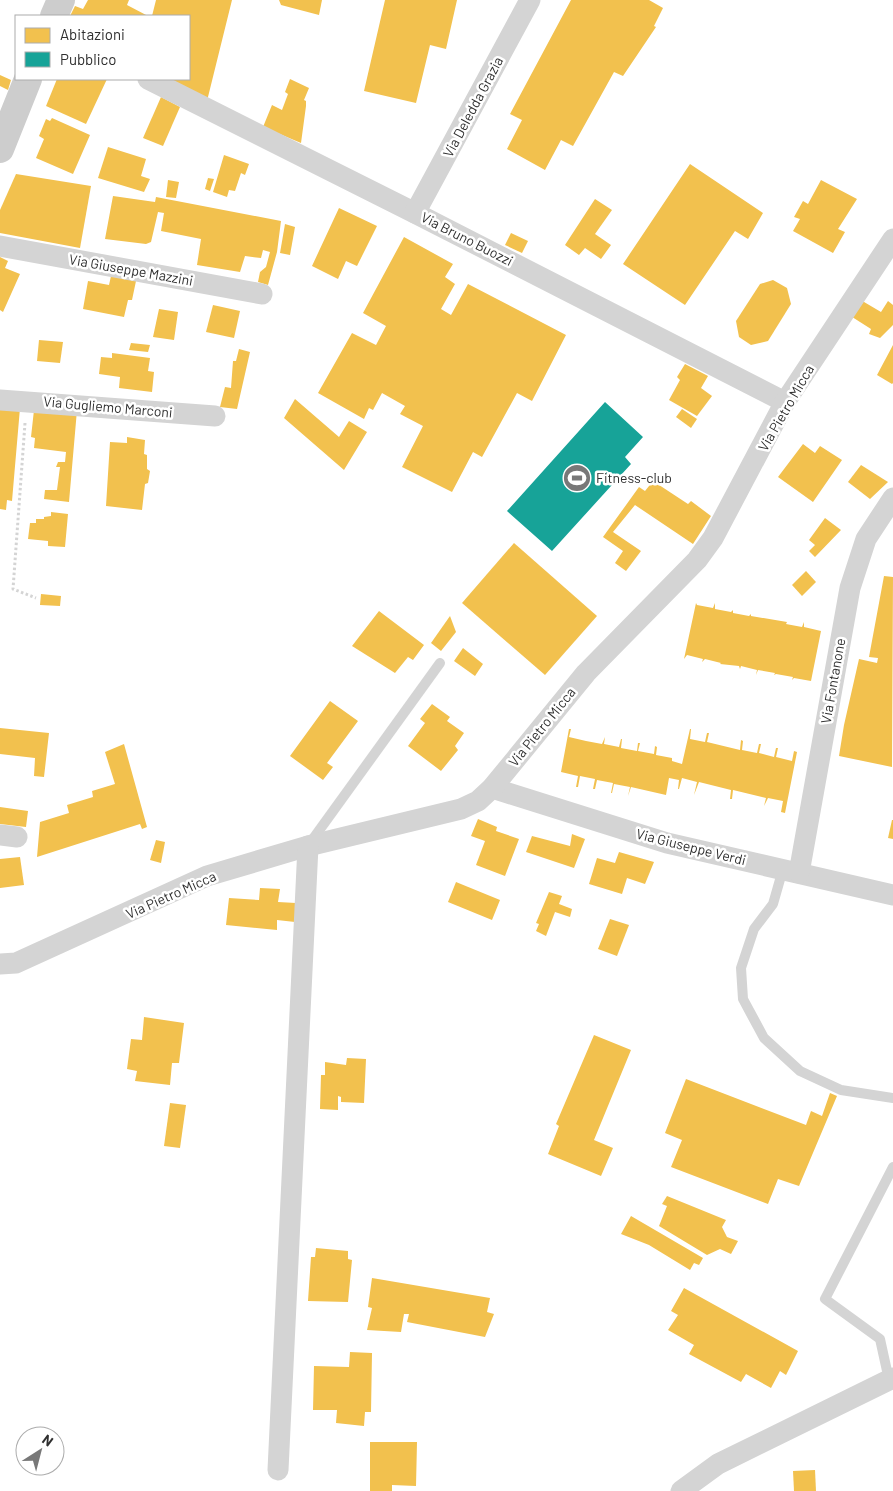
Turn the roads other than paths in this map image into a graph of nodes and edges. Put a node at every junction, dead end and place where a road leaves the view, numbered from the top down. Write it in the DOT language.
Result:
graph roads {
  1 [pos="61,0"];
  2 [pos="530,0"];
  3 [pos="54,15"];
  4 [pos="28,80"];
  5 [pos="150,80"];
  6 [pos="0,149"];
  7 [pos="415,213"];
  8 [pos="893,238"];
  9 [pos="0,246"];
  10 [pos="262,294"];
  11 [pos="0,400"];
  12 [pos="786,402"];
  13 [pos="215,416"];
  14 [pos="893,498"];
  15 [pos="440,663"];
  16 [pos="492,788"];
  17 [pos="308,846"];
  18 [pos="791,871"];
  19 [pos="893,895"];
  20 [pos="0,964"];
  21 [pos="893,1098"];
  22 [pos="893,1167"];
  23 [pos="891,1379"];
  24 [pos="278,1470"];
  25 [pos="681,1491"];
  1 -- 3 [label="street"];
  2 -- 7 [label="street, Via Deledda Grazia"];
  4 -- 6 [label="street"];
  5 -- 7 [label="street, Via Bruno Buozzi"];
  7 -- 12 [label="street, Via Bruno Buozzi"];
  8 -- 12 [label="street, Via Pietro Micca"];
  9 -- 10 [label="street, Via Giuseppe Mazzini"];
  11 -- 13 [label="street, Via Gugliemo Marconi"];
  12 -- 16 [label="street, Via Pietro Micca"];
  14 -- 18 [label="street, Via Fontanone"];
  15 -- 17 [label="lane"];
  16 -- 17 [label="street, Via Pietro Micca"];
  16 -- 18 [label="street, Via Giuseppe Verdi"];
  17 -- 20 [label="street, Via Pietro Micca"];
  17 -- 24 [label="street"];
  18 -- 19 [label="street, Via Giuseppe Verdi"];
  18 -- 21 [label="lane"];
  22 -- 23 [label="lane"];
  23 -- 25 [label="street"];
}
